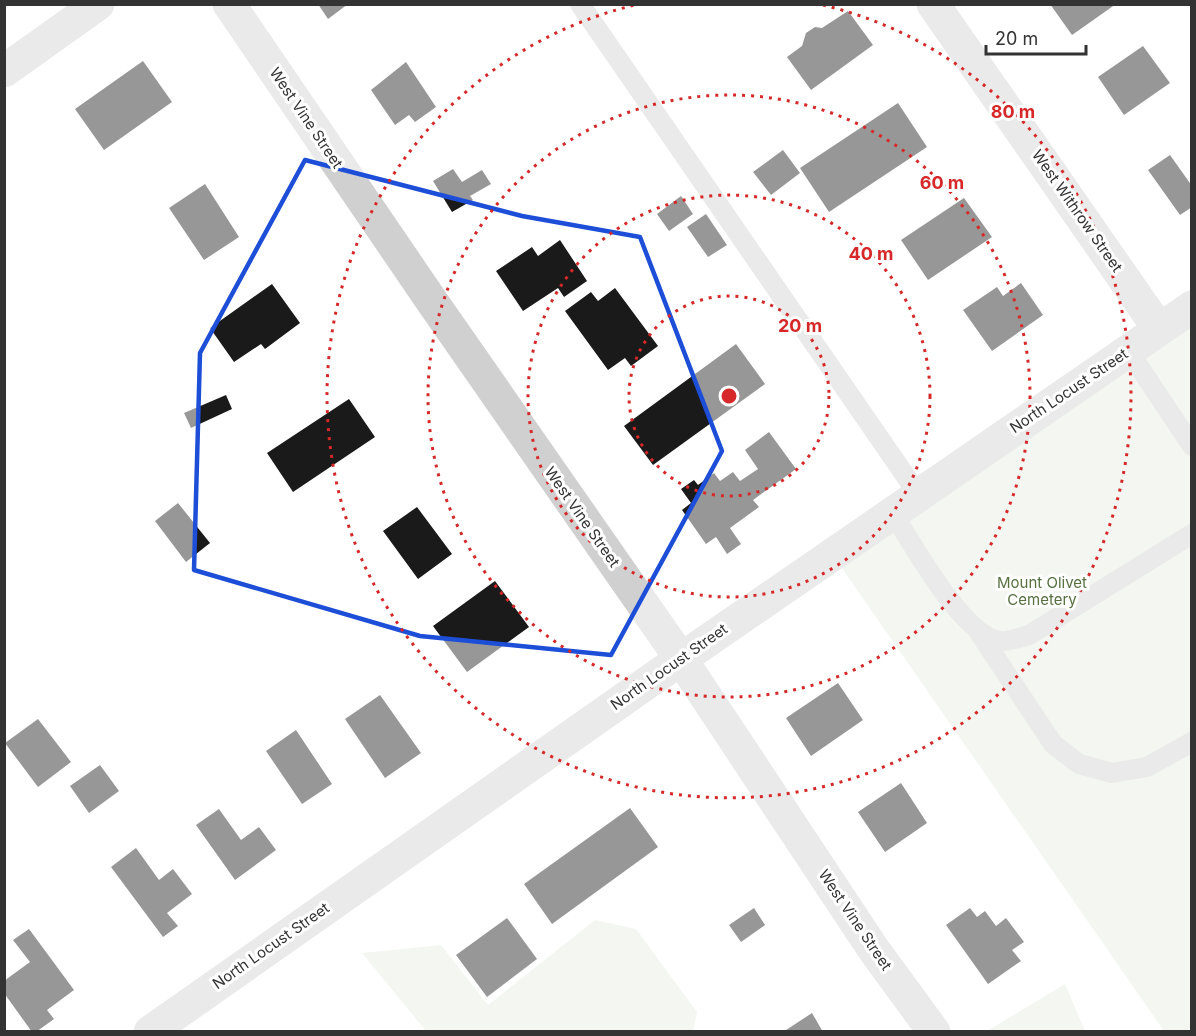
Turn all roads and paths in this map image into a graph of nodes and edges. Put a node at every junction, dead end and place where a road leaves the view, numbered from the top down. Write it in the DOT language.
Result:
graph roads {
  1 [pos="98,4"];
  2 [pos="228,4"];
  3 [pos="580,4"];
  4 [pos="933,4"];
  5 [pos="4,71"];
  6 [pos="1191,307"];
  7 [pos="1159,329"];
  8 [pos="1128,350"];
  9 [pos="1191,446"];
  10 [pos="905,503"];
  11 [pos="1191,534"];
  12 [pos="978,632"];
  13 [pos="681,659"];
  14 [pos="1191,742"];
  15 [pos="150,1032"];
  16 [pos="934,1032"];
  1 -- 5 [label="street"];
  2 -- 13 [label="street, West Vine Street"];
  3 -- 10 [label="lane"];
  4 -- 7 [label="street, West Withrow Street"];
  6 -- 7 [label="street, North Locust Street"];
  7 -- 8 [label="street, North Locust Street"];
  8 -- 9 [label="lane"];
  8 -- 10 [label="street, North Locust Street"];
  10 -- 12 [label="lane"];
  10 -- 13 [label="street, North Locust Street"];
  11 -- 12 [label="lane"];
  12 -- 14 [label="lane"];
  13 -- 15 [label="street, North Locust Street"];
  13 -- 16 [label="street, West Vine Street"];
}
